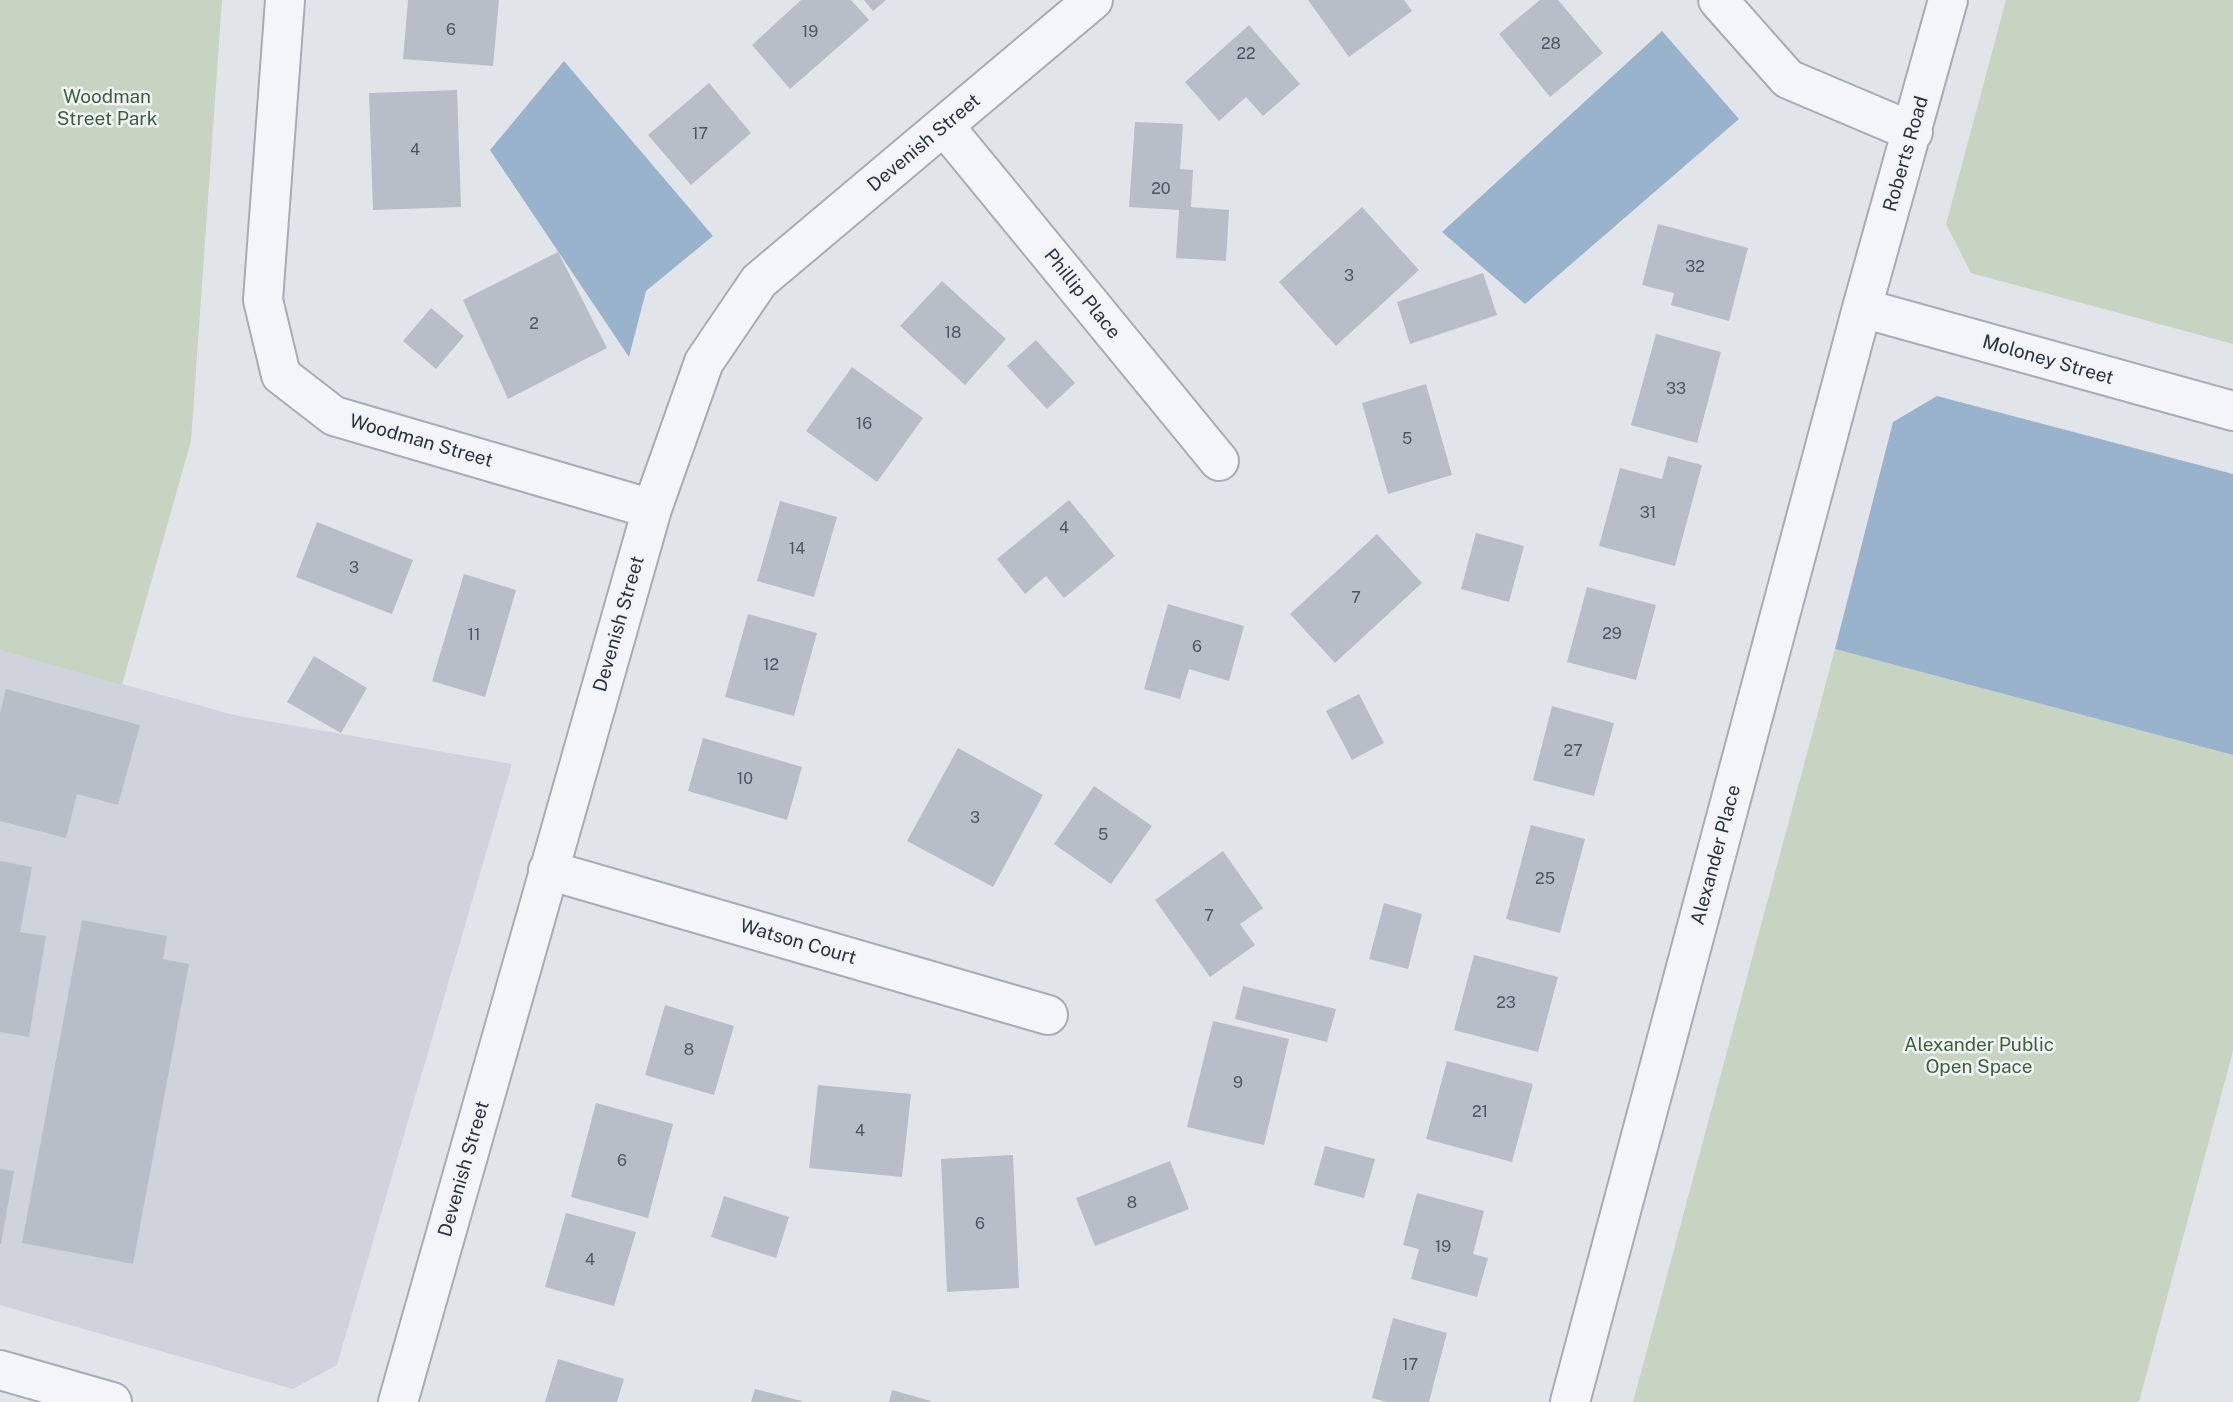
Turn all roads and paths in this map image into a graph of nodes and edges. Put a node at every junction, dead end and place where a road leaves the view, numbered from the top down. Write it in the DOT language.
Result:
graph roads {
  1 [pos="285,0"];
  2 [pos="1093,0"];
  3 [pos="1718,0"];
  4 [pos="1948,0"];
  5 [pos="945,127"];
  6 [pos="1913,132"];
  7 [pos="1862,308"];
  8 [pos="2233,411"];
  9 [pos="1219,461"];
  10 [pos="652,509"];
  11 [pos="548,870"];
  12 [pos="1048,1015"];
  13 [pos="0,1370"];
  14 [pos="112,1402"];
  15 [pos="398,1402"];
  16 [pos="1570,1402"];
  1 -- 10 [label="street, Woodman Street"];
  2 -- 5 [label="street, Devenish Street"];
  3 -- 6 [label="street"];
  4 -- 6 [label="street, Roberts Road"];
  5 -- 9 [label="street, Phillip Place"];
  5 -- 10 [label="street, Devenish Street"];
  6 -- 7 [label="street, Roberts Road"];
  7 -- 8 [label="street, Moloney Street"];
  7 -- 16 [label="street, Alexander Place"];
  10 -- 11 [label="street, Devenish Street"];
  11 -- 12 [label="street, Watson Court"];
  11 -- 15 [label="street, Devenish Street"];
  13 -- 14 [label="street"];
}
